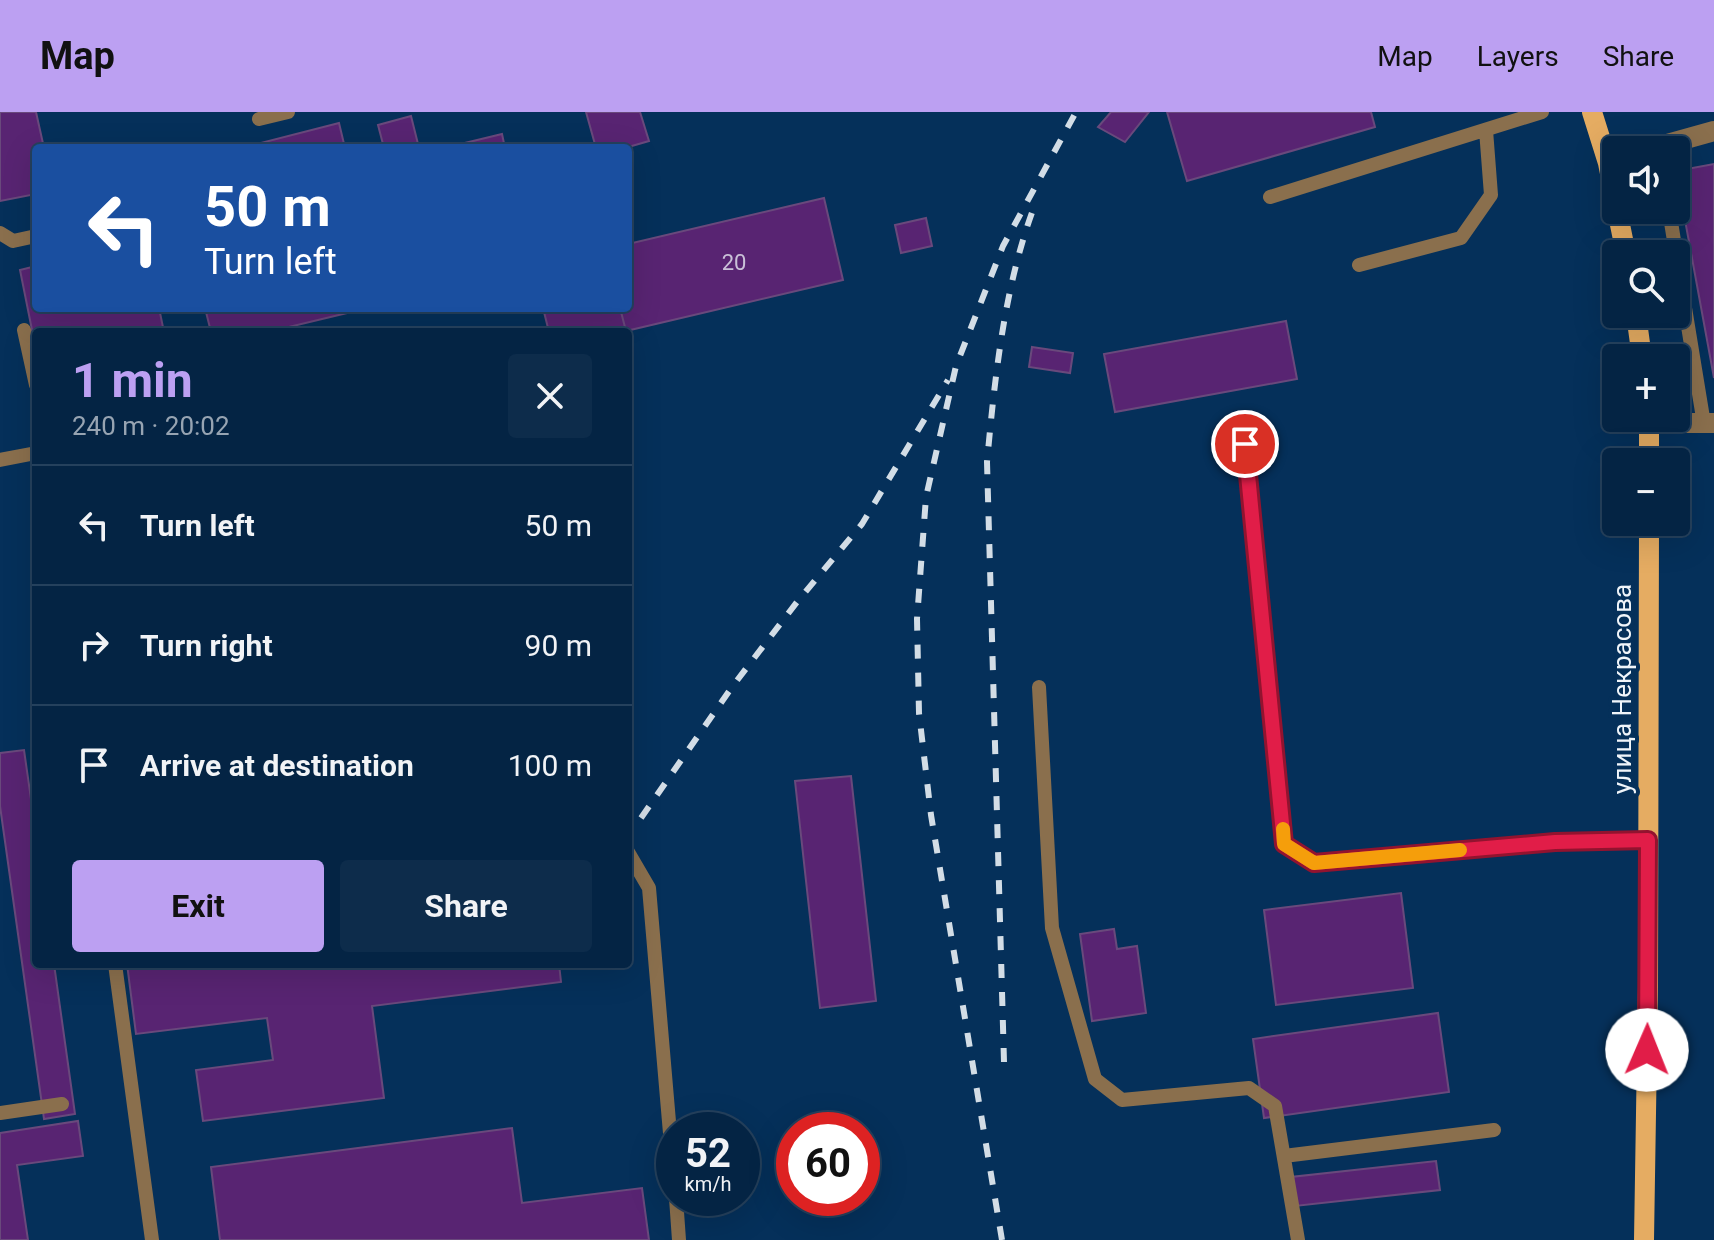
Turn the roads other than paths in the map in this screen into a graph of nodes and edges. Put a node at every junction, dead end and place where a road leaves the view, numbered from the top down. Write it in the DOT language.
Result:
graph roads {
  1 [pos="288,112"];
  2 [pos="1542,112"];
  3 [pos="1592,112"];
  4 [pos="259,119"];
  5 [pos="1486,130"];
  6 [pos="1714,131"];
  7 [pos="1602,137"];
  8 [pos="1690,138"];
  9 [pos="1270,197"];
  10 [pos="1672,224"];
  11 [pos="0,233"];
  12 [pos="32,237"];
  13 [pos="1359,265"];
  14 [pos="24,330"];
  15 [pos="32,367"];
  16 [pos="1709,423"];
  17 [pos="1245,444"];
  18 [pos="32,454"];
  19 [pos="0,460"];
  20 [pos="1649,536"];
  21 [pos="1039,687"];
  22 [pos="1648,840"];
  23 [pos="632,859"];
  24 [pos="116,968"];
  25 [pos="62,1104"];
  26 [pos="668,1112"];
  27 [pos="0,1113"];
  28 [pos="1494,1130"];
  29 [pos="1284,1156"];
  30 [pos="677,1216"];
  31 [pos="152,1240"];
  32 [pos="679,1240"];
  33 [pos="1298,1240"];
  34 [pos="1644,1240"];
  1 -- 4 [label="lane"];
  2 -- 5 [label="lane"];
  3 -- 7 [label="main road"];
  5 -- 9 [label="lane"];
  5 -- 13 [label="lane"];
  6 -- 8 [label="street"];
  10 -- 16 [label="lane"];
  11 -- 12 [label="lane"];
  14 -- 15 [label="lane"];
  17 -- 22 [label="lane"];
  18 -- 19 [label="lane"];
  20 -- 22 [label="main road, улица Некрасова"];
  21 -- 29 [label="lane"];
  22 -- 34 [label="main road, улица Некрасова"];
  23 -- 26 [label="lane"];
  24 -- 31 [label="lane"];
  25 -- 27 [label="lane"];
  28 -- 29 [label="lane"];
  29 -- 33 [label="lane"];
  30 -- 32 [label="lane"];
}
